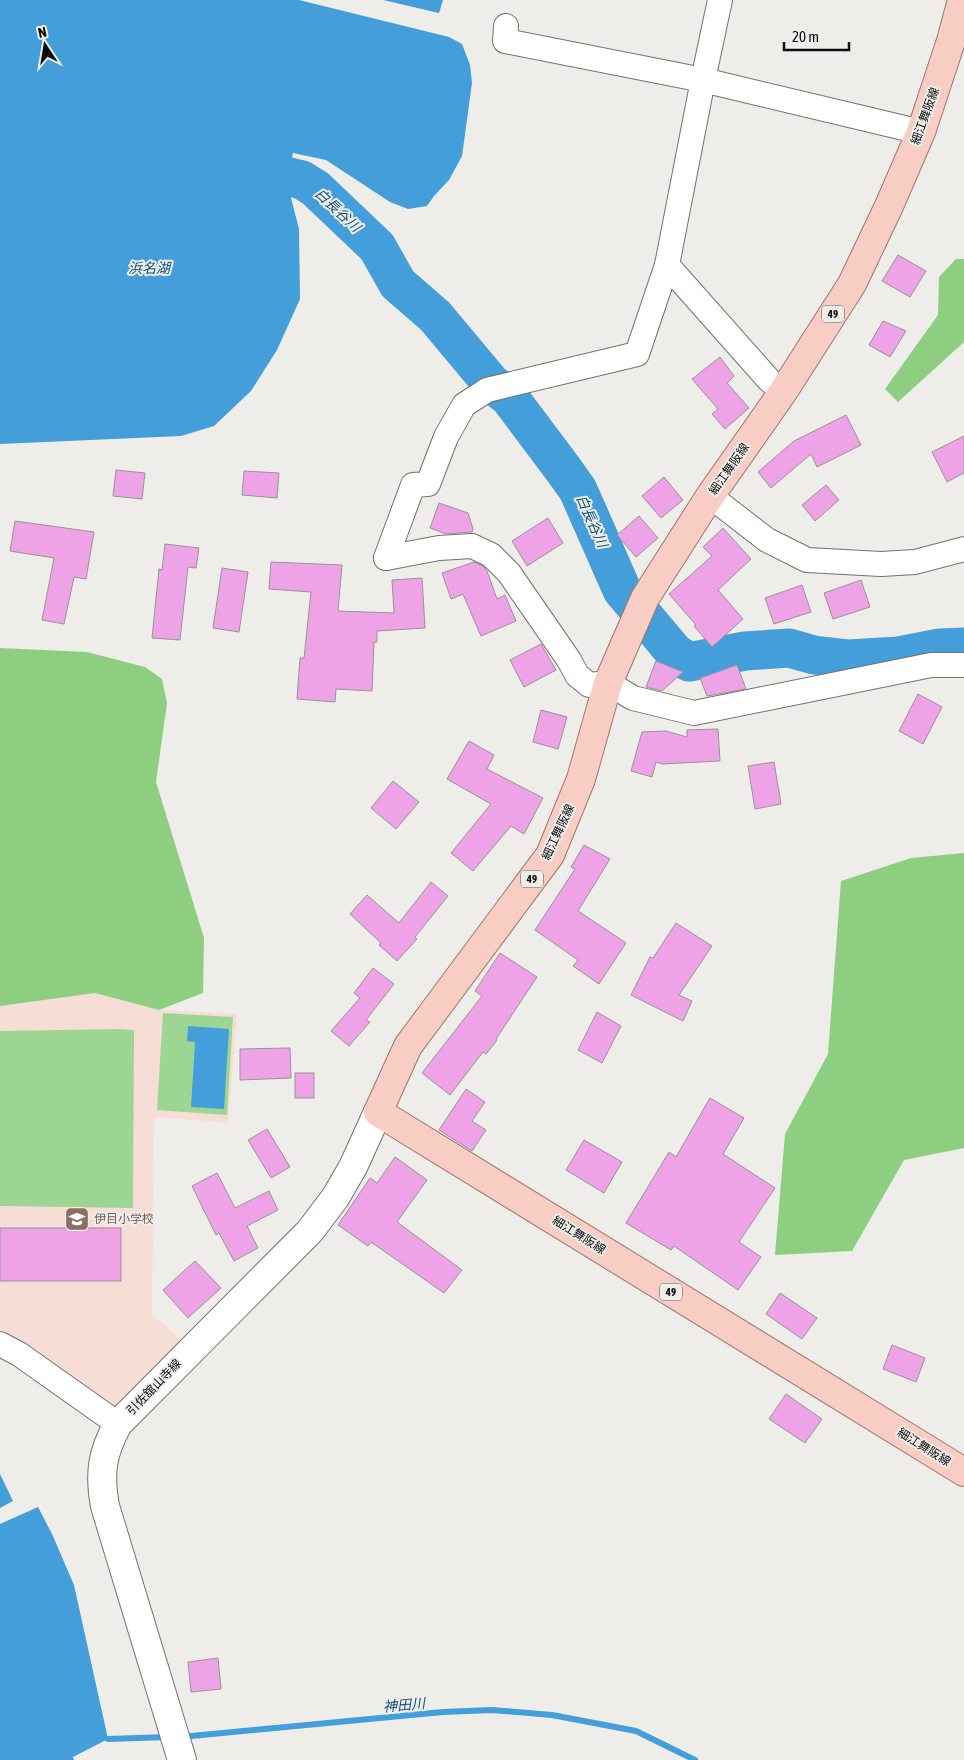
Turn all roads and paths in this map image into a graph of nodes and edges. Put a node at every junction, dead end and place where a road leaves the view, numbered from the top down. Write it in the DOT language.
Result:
graph roads {
  1 [pos="720,0"];
  2 [pos="962,0"];
  3 [pos="506,26"];
  4 [pos="703,80"];
  5 [pos="921,132"];
  6 [pos="667,265"];
  7 [pos="783,392"];
  8 [pos="710,496"];
  9 [pos="964,549"];
  10 [pos="964,664"];
  11 [pos="608,683"];
  12 [pos="378,1112"];
  13 [pos="0,1344"];
  14 [pos="118,1424"];
  15 [pos="964,1472"];
  16 [pos="180,1754"];
  1 -- 4 [label="street"];
  2 -- 5 [label="main road, 細江舞阪線 / 49"];
  3 -- 4 [label="street"];
  4 -- 5 [label="street"];
  4 -- 6 [label="street"];
  5 -- 7 [label="main road, 細江舞阪線 / 49"];
  6 -- 7 [label="street"];
  6 -- 11 [label="street"];
  7 -- 8 [label="main road, 細江舞阪線 / 49"];
  8 -- 9 [label="street"];
  8 -- 11 [label="main road, 細江舞阪線 / 49"];
  10 -- 11 [label="street"];
  11 -- 12 [label="main road, 細江舞阪線 / 49"];
  12 -- 14 [label="main road, 引佐舘山寺線"];
  12 -- 15 [label="main road, 細江舞阪線 / 49"];
  13 -- 14 [label="street"];
  14 -- 16 [label="main road, 引佐舘山寺線"];
}
